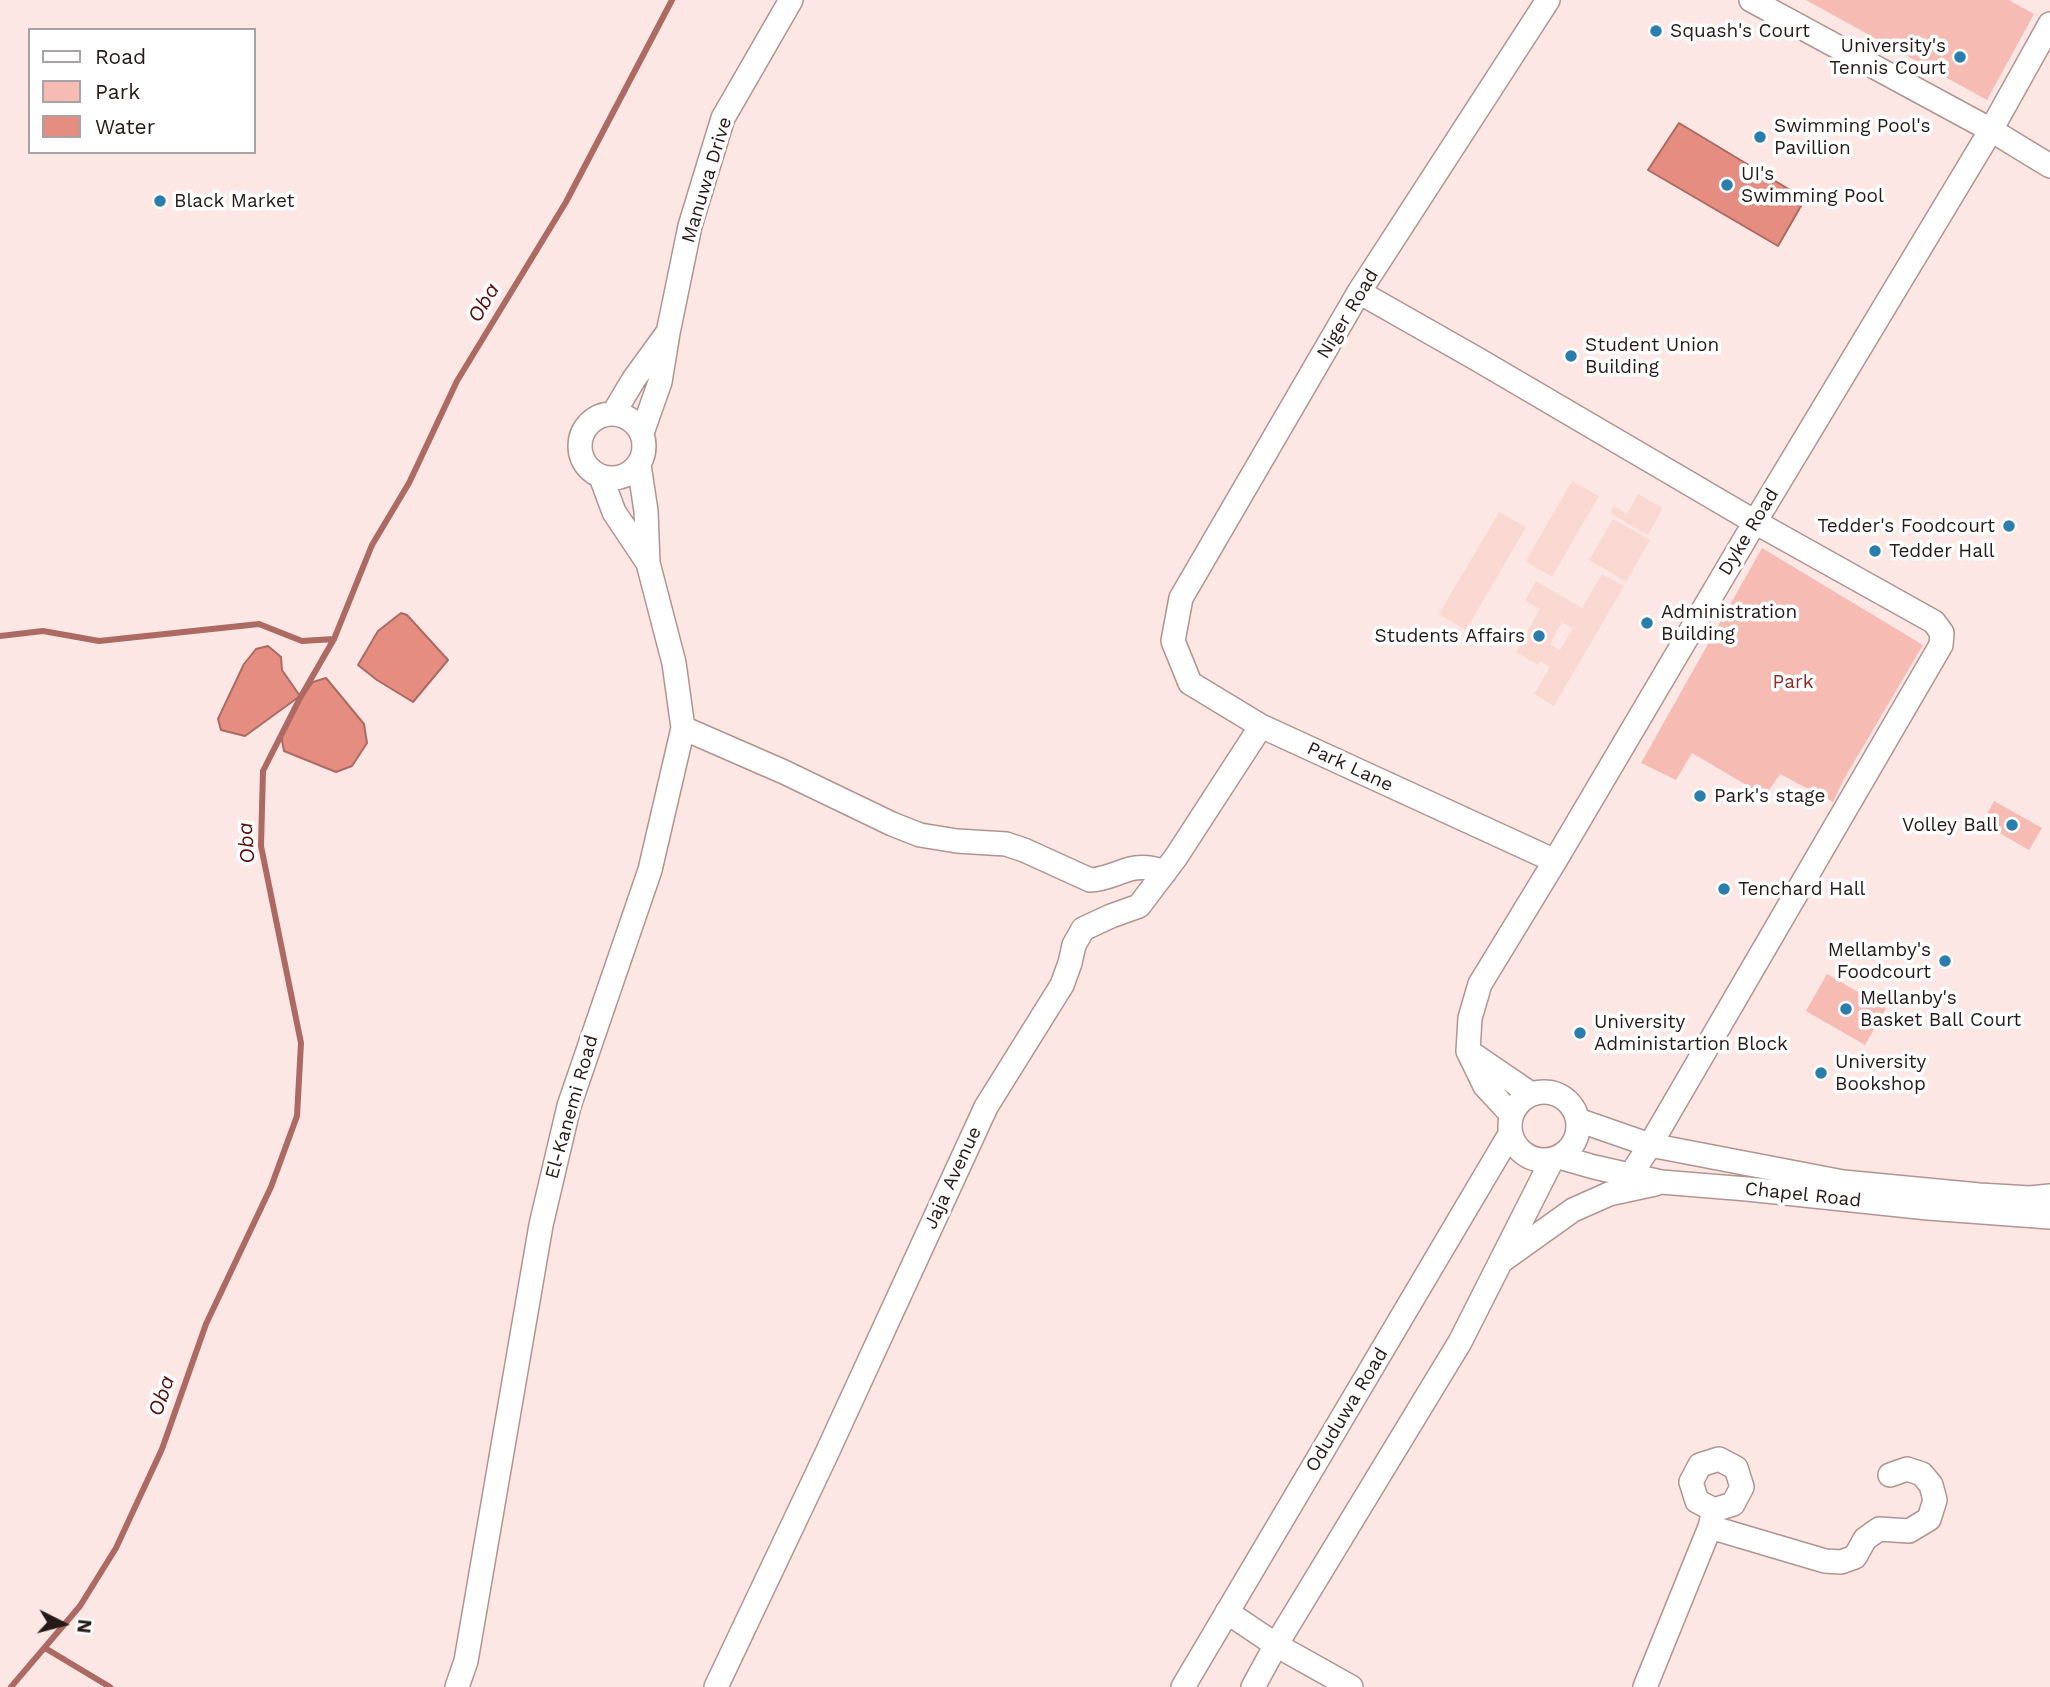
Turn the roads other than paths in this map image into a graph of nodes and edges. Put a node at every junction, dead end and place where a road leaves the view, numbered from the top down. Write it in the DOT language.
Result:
graph roads {
  1 [pos="791,0"];
  2 [pos="1548,0"];
  3 [pos="1751,0"];
  4 [pos="2050,24"];
  5 [pos="1991,130"];
  6 [pos="2050,166"];
  7 [pos="1359,292"];
  8 [pos="668,333"];
  9 [pos="613,414"];
  10 [pos="642,433"];
  11 [pos="639,466"];
  12 [pos="601,477"];
  13 [pos="1755,522"];
  14 [pos="648,563"];
  15 [pos="1172,641"];
  16 [pos="1261,726"];
  17 [pos="683,728"];
  18 [pos="1555,861"];
  19 [pos="1166,872"];
  20 [pos="1468,1051"];
  21 [pos="1531,1094"];
  22 [pos="1578,1119"];
  23 [pos="1511,1124"];
  24 [pos="1650,1145"];
  25 [pos="1556,1158"];
  26 [pos="1630,1175"];
  27 [pos="1661,1182"];
  28 [pos="2050,1196"];
  29 [pos="2050,1217"];
  30 [pos="1501,1262"];
  31 [pos="1890,1475"];
  32 [pos="1227,1612"];
  33 [pos="1276,1644"];
  34 [pos="466,1661"];
  35 [pos="457,1687"];
  36 [pos="466,1687"];
  37 [pos="716,1687"];
  38 [pos="1184,1687"];
  39 [pos="1253,1687"];
  40 [pos="1351,1687"];
  41 [pos="1645,1687"];
  1 -- 8 [label="street, Manuwa Drive"];
  2 -- 7 [label="street, Niger Road"];
  3 -- 5 [label="street"];
  4 -- 5 [label="street, Dyke Road"];
  5 -- 6 [label="street"];
  5 -- 13 [label="street, Dyke Road"];
  7 -- 13 [label="street"];
  7 -- 15 [label="street, Niger Road"];
  8 -- 9 [label="street, Manuwa Drive"];
  8 -- 10 [label="street, Manuwa Drive"];
  9 -- 10 [label="street"];
  9 -- 12 [label="street"];
  10 -- 11 [label="street"];
  11 -- 12 [label="street"];
  11 -- 14 [label="street, El-Kanemi Road"];
  12 -- 14 [label="street, El-Kanemi Road"];
  13 -- 18 [label="street, Dyke Road"];
  13 -- 24 [label="street"];
  14 -- 17 [label="street, El-Kanemi Road"];
  15 -- 16 [label="street, Park Lane"];
  16 -- 18 [label="street, Park Lane"];
  16 -- 19 [label="street, Jaja Avenue"];
  17 -- 19 [label="street"];
  17 -- 34 [label="street, El-Kanemi Road"];
  18 -- 20 [label="street, Dyke Road"];
  19 -- 37 [label="street, Jaja Avenue"];
  20 -- 21 [label="street"];
  20 -- 23 [label="street"];
  21 -- 22 [label="street"];
  21 -- 23 [label="street"];
  22 -- 24 [label="street, Chapel Road"];
  22 -- 25 [label="street"];
  23 -- 25 [label="street"];
  23 -- 32 [label="street, Oduduwa Road"];
  24 -- 26 [label="street"];
  24 -- 28 [label="street, Chapel Road"];
  25 -- 26 [label="street, Chapel Road"];
  25 -- 30 [label="street"];
  26 -- 27 [label="street, Chapel Road"];
  27 -- 29 [label="street, Chapel Road"];
  27 -- 30 [label="street"];
  30 -- 33 [label="street"];
  31 -- 41 [label="street"];
  32 -- 33 [label="street"];
  32 -- 38 [label="street, Oduduwa Road"];
  33 -- 39 [label="street"];
  33 -- 40 [label="street"];
  34 -- 35 [label="street, El-Kanemi Road"];
  34 -- 36 [label="street, El-Kanemi Road"];
}
